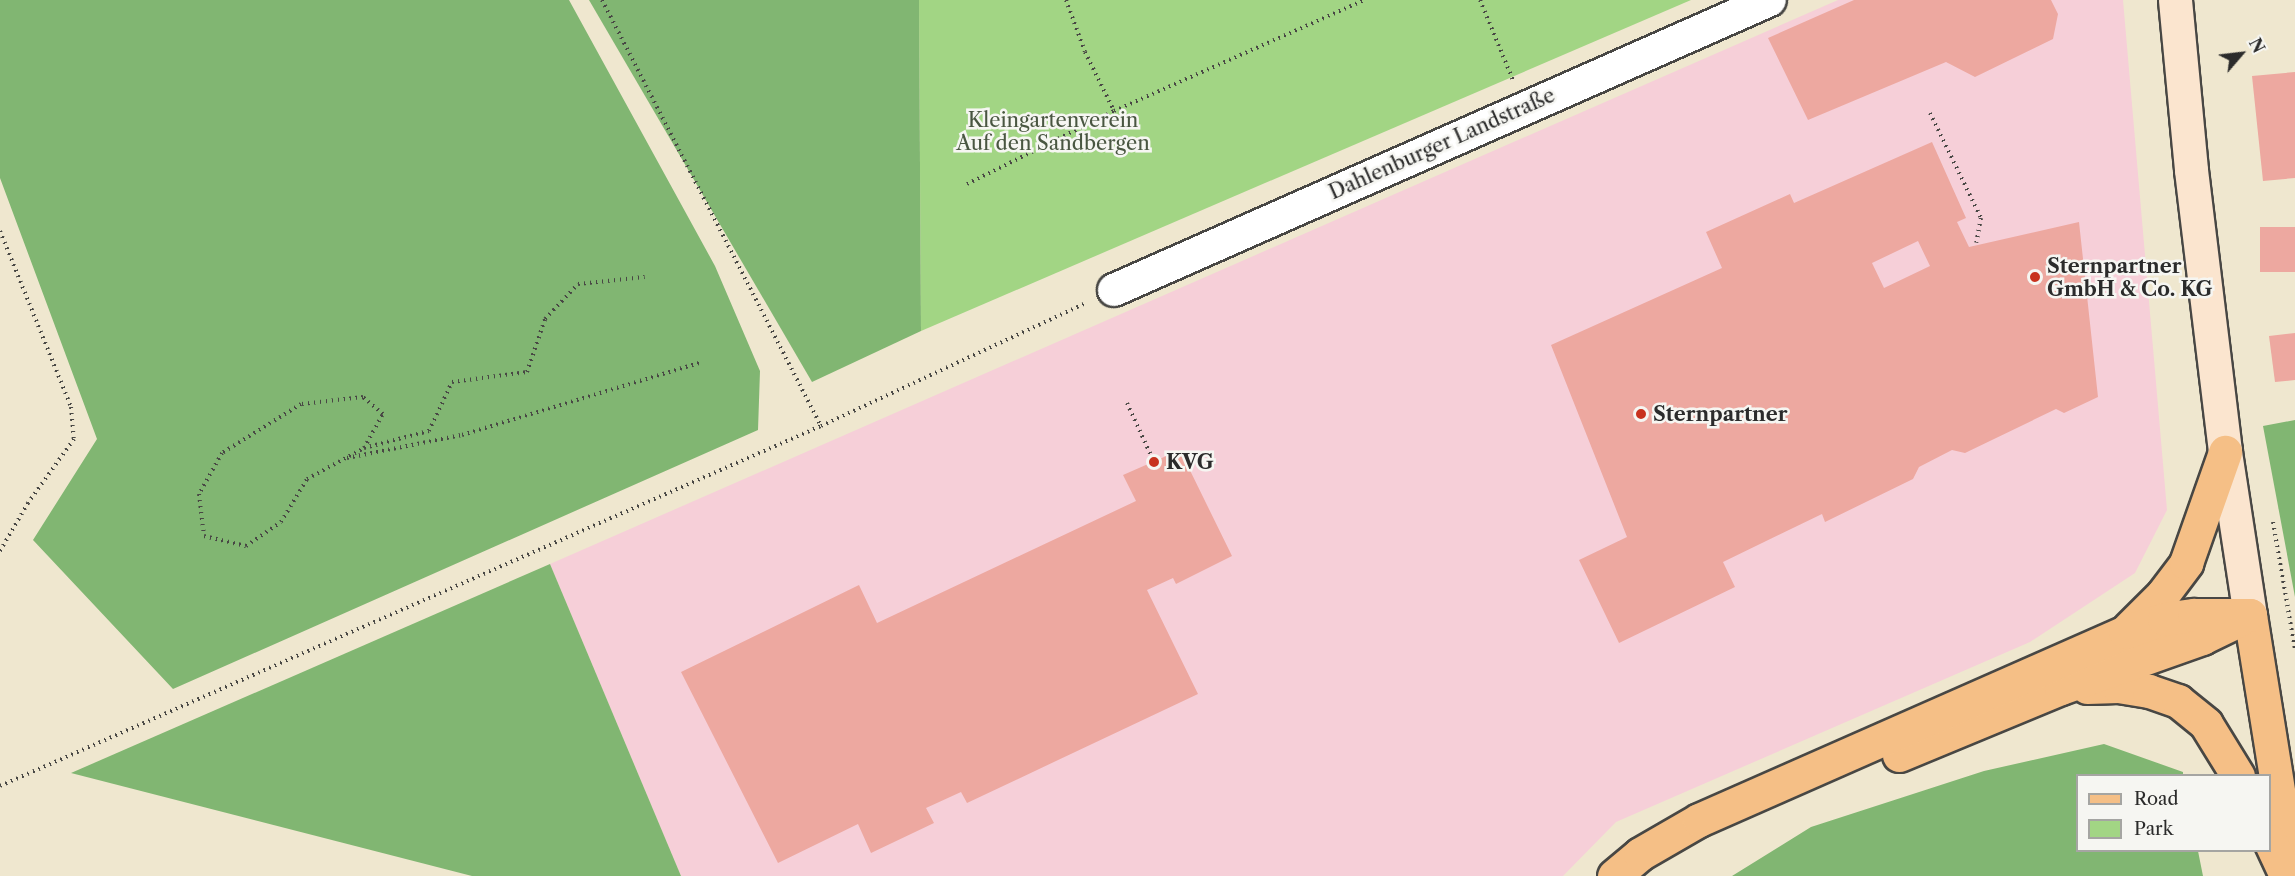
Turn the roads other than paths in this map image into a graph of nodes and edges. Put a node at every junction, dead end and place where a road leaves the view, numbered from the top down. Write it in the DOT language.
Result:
graph roads {
  1 [pos="1770,0"];
  2 [pos="2175,0"];
  3 [pos="1114,290"];
  4 [pos="2223,437"];
  5 [pos="2250,615"];
  6 [pos="2125,632"];
  7 [pos="2061,688"];
  8 [pos="2237,774"];
  9 [pos="2271,843"];
  10 [pos="1614,876"];
  11 [pos="1647,876"];
  12 [pos="2286,876"];
  13 [pos="2292,876"];
  1 -- 3 [label="street, Dahlenburger Landstraße"];
  2 -- 4 [label="main road"];
  4 -- 5 [label="main road"];
  4 -- 6 [label="main road"];
  5 -- 6 [label="main road"];
  5 -- 7 [label="main road"];
  5 -- 13 [label="main road"];
  6 -- 10 [label="main road"];
  7 -- 8 [label="main road"];
  7 -- 11 [label="main road"];
  9 -- 12 [label="main road"];
}
